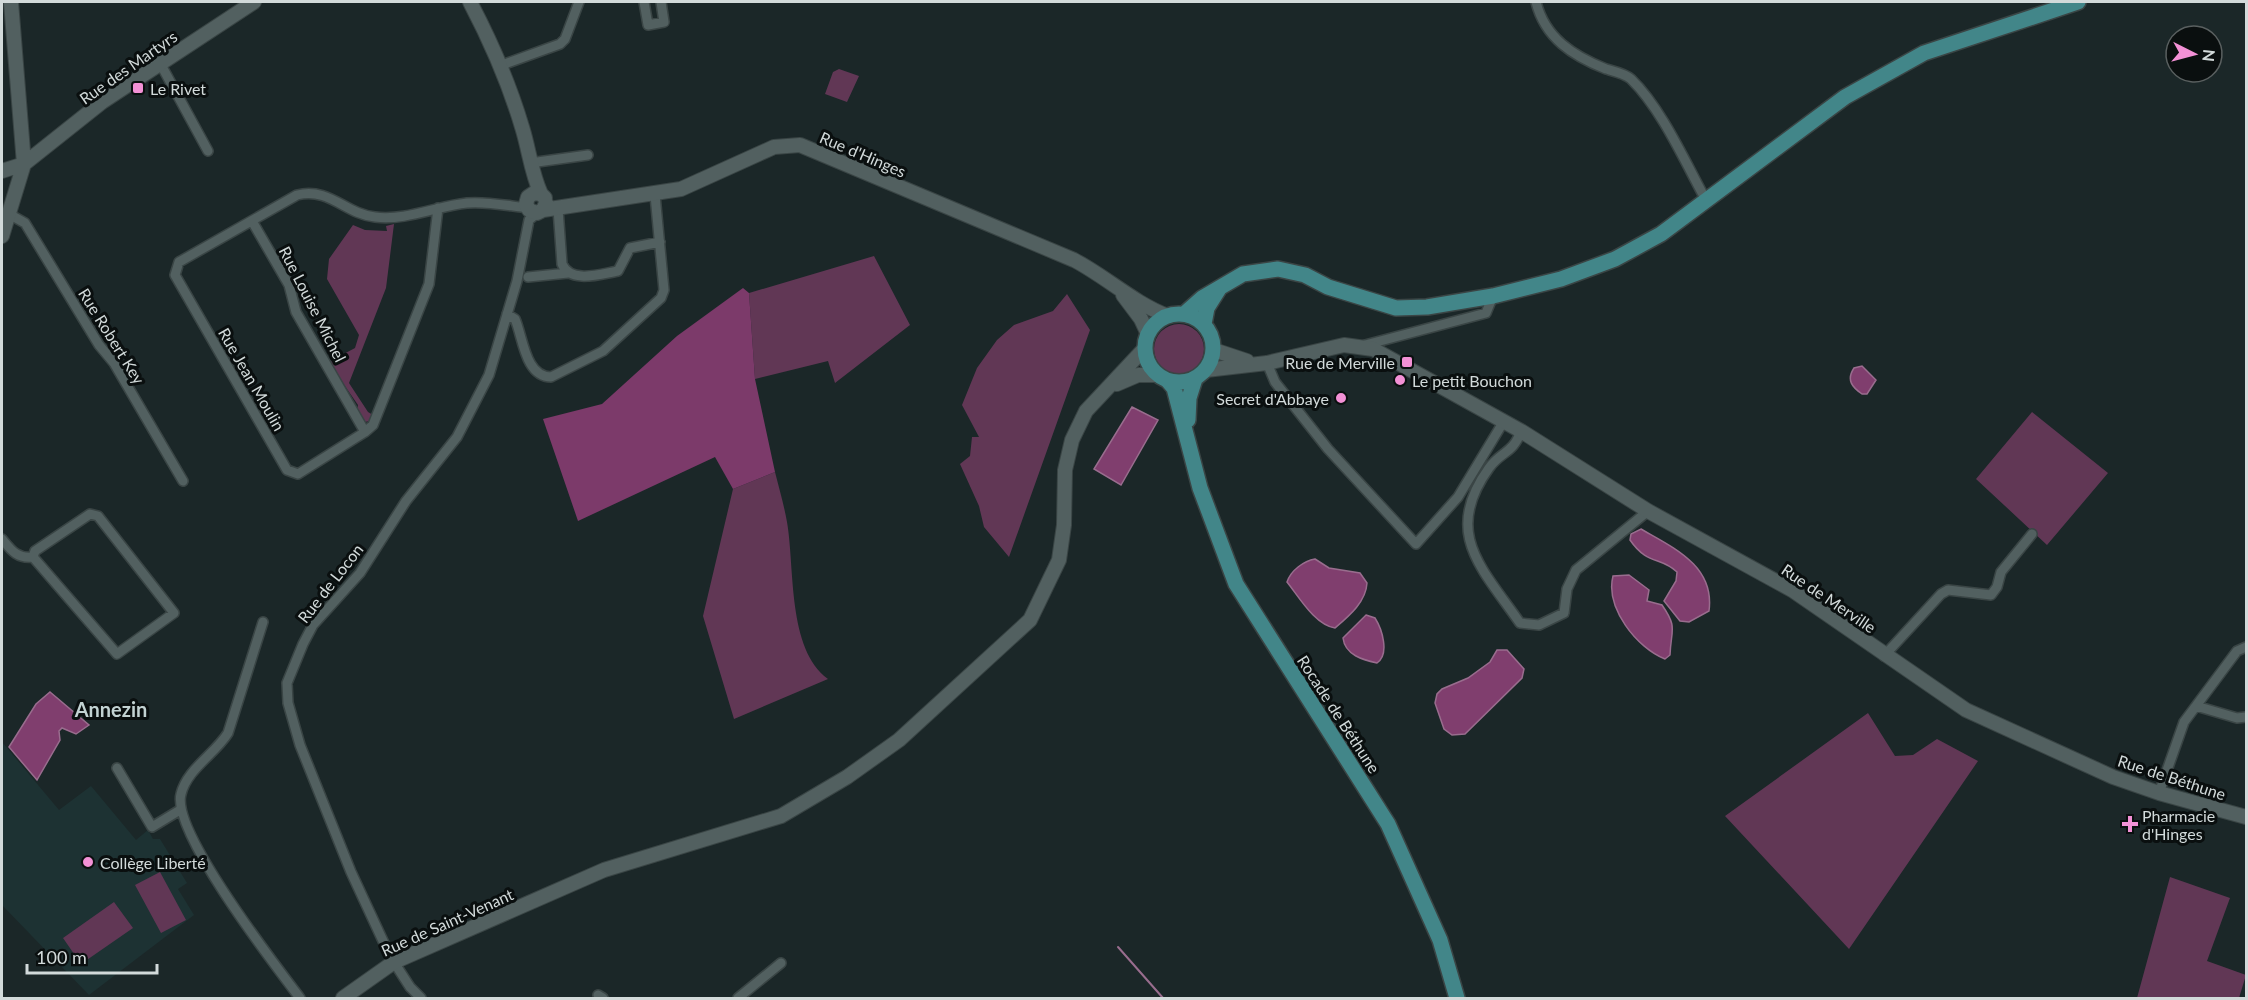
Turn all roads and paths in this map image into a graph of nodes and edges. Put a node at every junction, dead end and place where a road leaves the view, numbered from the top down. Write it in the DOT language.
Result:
graph roads {
  1 [pos="11,2"];
  2 [pos="254,2"];
  3 [pos="470,2"];
  4 [pos="579,2"];
  5 [pos="644,2"];
  6 [pos="661,2"];
  7 [pos="1536,2"];
  8 [pos="2078,2"];
  9 [pos="160,63"];
  10 [pos="502,65"];
  11 [pos="208,151"];
  12 [pos="588,155"];
  13 [pos="24,164"];
  14 [pos="531,170"];
  15 [pos="2,171"];
  16 [pos="655,195"];
  17 [pos="1707,202"];
  18 [pos="540,205"];
  19 [pos="438,208"];
  20 [pos="9,213"];
  21 [pos="252,221"];
  22 [pos="2,236"];
  23 [pos="660,242"];
  24 [pos="568,273"];
  25 [pos="1105,276"];
  26 [pos="528,277"];
  27 [pos="1219,289"];
  28 [pos="1493,296"];
  29 [pos="507,314"];
  30 [pos="1184,314"];
  31 [pos="1168,316"];
  32 [pos="1204,324"];
  33 [pos="1147,341"];
  34 [pos="1363,346"];
  35 [pos="1214,350"];
  36 [pos="1263,363"];
  37 [pos="1200,375"];
  38 [pos="1163,378"];
  39 [pos="1100,394"];
  40 [pos="1504,421"];
  41 [pos="1521,431"];
  42 [pos="365,432"];
  43 [pos="1189,450"];
  44 [pos="183,481"];
  45 [pos="1648,511"];
  46 [pos="2032,534"];
  47 [pos="2,539"];
  48 [pos="33,557"];
  49 [pos="263,622"];
  50 [pos="2247,647"];
  51 [pos="1884,656"];
  52 [pos="2196,706"];
  53 [pos="2247,717"];
  54 [pos="2089,766"];
  55 [pos="117,768"];
  56 [pos="2159,793"];
  57 [pos="180,810"];
  58 [pos="2247,817"];
  59 [pos="394,962"];
  60 [pos="781,963"];
  61 [pos="300,999"];
  62 [pos="343,999"];
  63 [pos="421,999"];
  64 [pos="738,999"];
  65 [pos="1457,999"];
  1 -- 13 [label="street"];
  2 -- 9 [label="street, Rue des Martyrs"];
  3 -- 10 [label="street"];
  4 -- 10 [label="street"];
  5 -- 6 [label="street"];
  7 -- 17 [label="street"];
  8 -- 17 [label="main road"];
  9 -- 11 [label="street"];
  9 -- 13 [label="street, Rue des Martyrs"];
  10 -- 14 [label="street"];
  12 -- 14 [label="street"];
  13 -- 15 [label="street"];
  13 -- 20 [label="street"];
  14 -- 18 [label="street"];
  16 -- 18 [label="street, Rue d'Hinges"];
  16 -- 23 [label="street"];
  16 -- 25 [label="street, Rue d'Hinges"];
  17 -- 28 [label="main road"];
  18 -- 19 [label="street, Rue Jean Moulin"];
  18 -- 24 [label="street"];
  18 -- 29 [label="street, Rue de Locon"];
  19 -- 21 [label="street, Rue Jean Moulin"];
  19 -- 42 [label="street, Rue Jean Moulin"];
  20 -- 22 [label="street"];
  20 -- 44 [label="street, Rue Robert Key"];
  21 -- 42 [label="street, Rue Louise Michel"];
  21 -- 42 [label="street, Rue Jean Moulin"];
  23 -- 24 [label="street"];
  23 -- 29 [label="street"];
  24 -- 26 [label="street"];
  25 -- 31 [label="street, Rue d'Hinges"];
  25 -- 33 [label="street, Rue d'Hinges"];
  27 -- 28 [label="main road"];
  27 -- 30 [label="main road"];
  27 -- 32 [label="main road"];
  28 -- 34 [label="street"];
  29 -- 59 [label="street, Rue de Locon"];
  30 -- 31 [label="main road"];
  30 -- 32 [label="main road"];
  31 -- 33 [label="main road"];
  32 -- 35 [label="main road"];
  33 -- 38 [label="main road"];
  33 -- 39 [label="street, Rue de Saint-Venant"];
  34 -- 36 [label="street, Rue de Merville"];
  34 -- 40 [label="street, Rue de Merville"];
  35 -- 36 [label="street, Rue de Merville"];
  35 -- 37 [label="main road"];
  36 -- 37 [label="street, Rue de Merville"];
  36 -- 40 [label="street"];
  37 -- 38 [label="main road"];
  37 -- 43 [label="main road, Rocade de Béthune"];
  38 -- 39 [label="street"];
  38 -- 43 [label="main road, Rocade de Béthune"];
  39 -- 59 [label="street, Rue de Saint-Venant"];
  40 -- 41 [label="street, Rue de Merville"];
  41 -- 45 [label="street, Rue de Merville"];
  41 -- 45 [label="street"];
  43 -- 65 [label="main road, Rocade de Béthune"];
  45 -- 51 [label="street, Rue de Merville"];
  46 -- 51 [label="street"];
  47 -- 48 [label="street"];
  48 -- 48 [label="street"];
  49 -- 57 [label="street"];
  50 -- 52 [label="street"];
  51 -- 54 [label="street, Rue de Merville"];
  52 -- 53 [label="street"];
  52 -- 56 [label="street"];
  54 -- 56 [label="street, Rue de Béthune"];
  55 -- 57 [label="street"];
  56 -- 58 [label="street, Rue de Béthune"];
  57 -- 61 [label="street"];
  59 -- 62 [label="street, Rue de Saint-Venant"];
  59 -- 63 [label="street, Rue de Locon"];
  60 -- 64 [label="street"];
}
